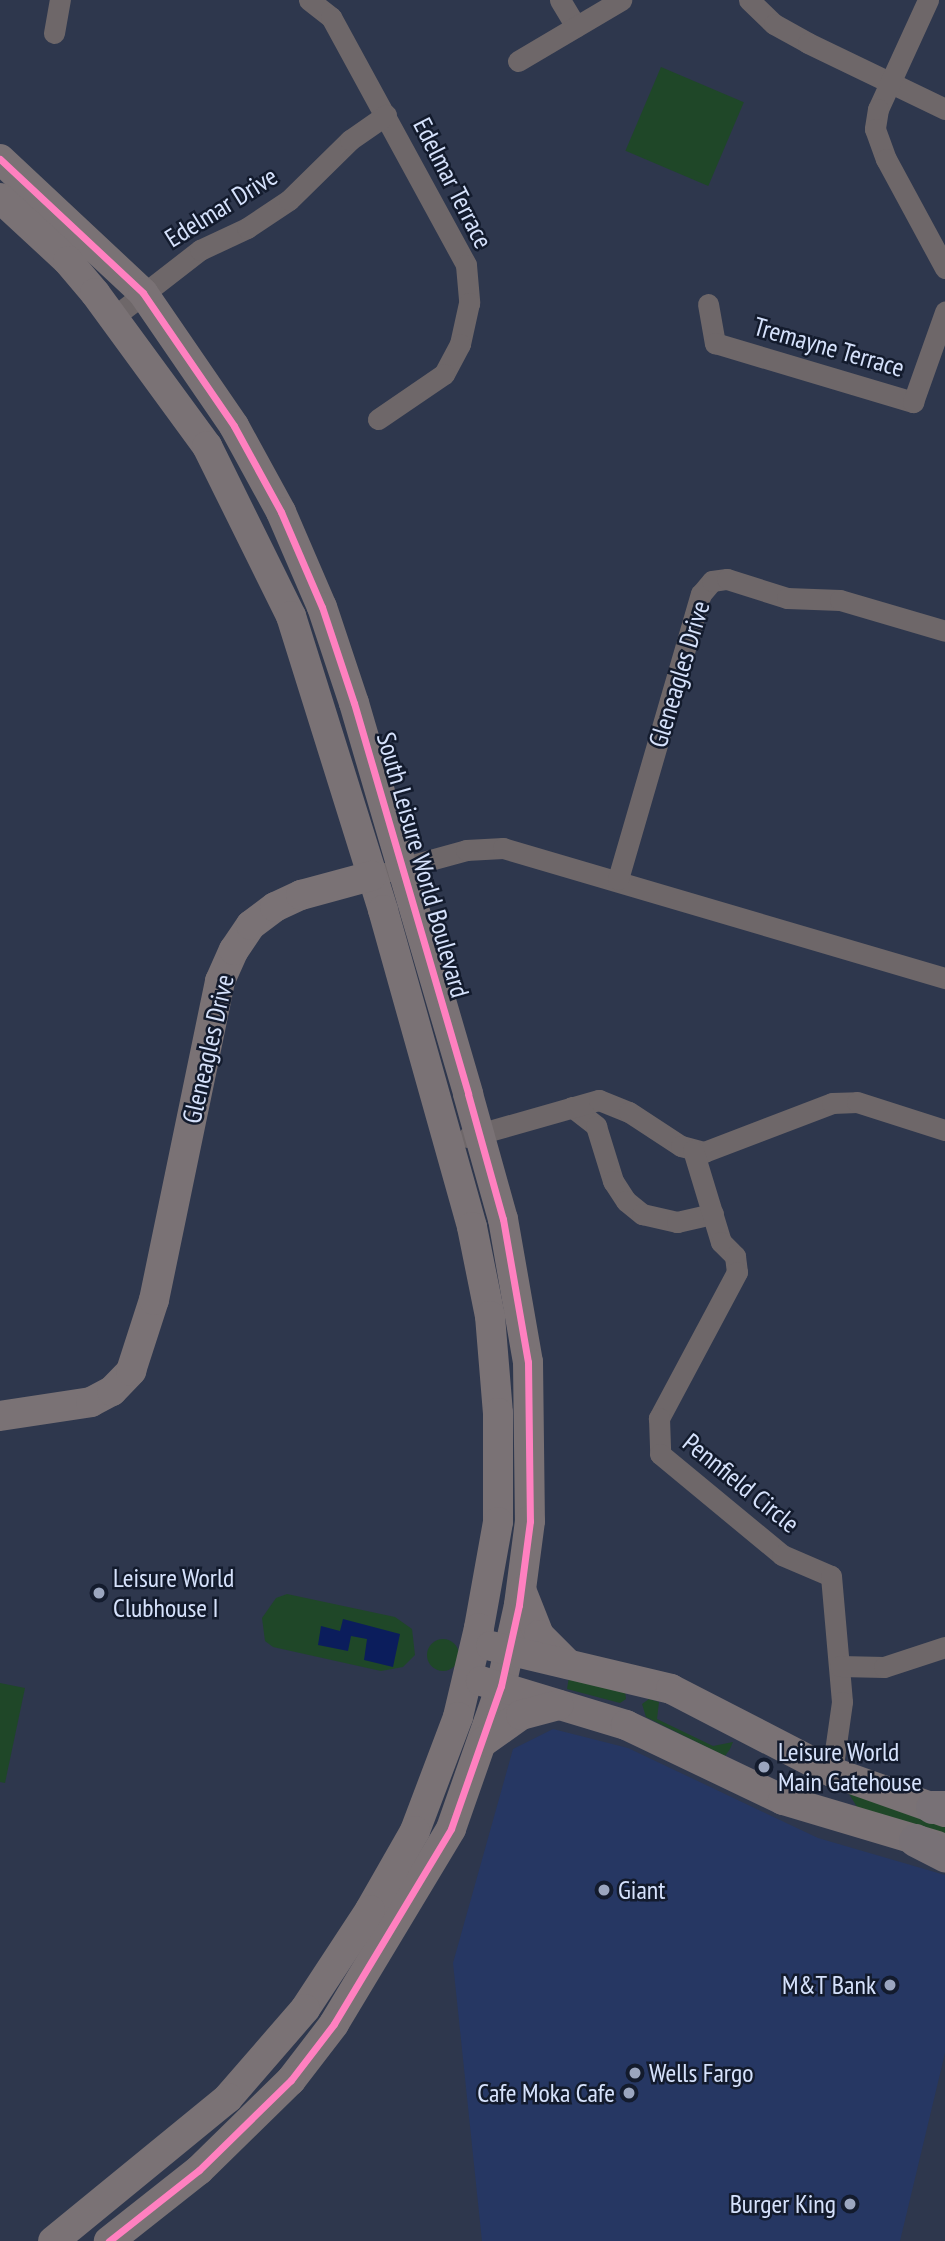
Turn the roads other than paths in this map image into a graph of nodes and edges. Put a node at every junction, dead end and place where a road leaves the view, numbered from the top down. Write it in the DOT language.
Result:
graph roads {
  1 [pos="60,0"];
  2 [pos="309,0"];
  3 [pos="560,0"];
  4 [pos="621,0"];
  5 [pos="749,0"];
  6 [pos="928,0"];
  7 [pos="576,27"];
  8 [pos="54,33"];
  9 [pos="518,61"];
  10 [pos="888,85"];
  11 [pos="945,109"];
  12 [pos="386,115"];
  13 [pos="0,159"];
  14 [pos="0,198"];
  15 [pos="945,268"];
  16 [pos="144,293"];
  17 [pos="708,304"];
  18 [pos="945,312"];
  19 [pos="114,316"];
  20 [pos="378,419"];
  21 [pos="945,631"];
  22 [pos="402,867"];
  23 [pos="371,876"];
  24 [pos="618,879"];
  25 [pos="945,978"];
  26 [pos="572,1107"];
  27 [pos="945,1130"];
  28 [pos="480,1133"];
  29 [pos="449,1142"];
  30 [pos="692,1150"];
  31 [pos="713,1214"];
  32 [pos="0,1416"];
  33 [pos="521,1590"];
  34 [pos="476,1643"];
  35 [pos="945,1647"];
  36 [pos="509,1651"];
  37 [pos="568,1664"];
  38 [pos="840,1666"];
  39 [pos="467,1678"];
  40 [pos="637,1681"];
  41 [pos="501,1686"];
  42 [pos="559,1706"];
  43 [pos="626,1725"];
  44 [pos="483,1742"];
  45 [pos="832,1772"];
  46 [pos="941,1808"];
  47 [pos="858,1822"];
  48 [pos="930,1844"];
  49 [pos="945,1855"];
  50 [pos="52,2241"];
  51 [pos="109,2241"];
  1 -- 8 [label="street"];
  2 -- 12 [label="street, Edelmar Terrace"];
  3 -- 7 [label="street"];
  4 -- 7 [label="street"];
  5 -- 10 [label="street"];
  6 -- 10 [label="street"];
  7 -- 9 [label="street"];
  10 -- 11 [label="street"];
  10 -- 15 [label="street"];
  12 -- 16 [label="street, Edelmar Drive"];
  12 -- 20 [label="street, Edelmar Terrace"];
  13 -- 16 [label="street, South Leisure World Boulevard"];
  14 -- 19 [label="street, South Leisure World Boulevard"];
  16 -- 19 [label="street, Edelmar Drive"];
  16 -- 22 [label="street, South Leisure World Boulevard"];
  17 -- 18 [label="street, Tremayne Terrace"];
  19 -- 23 [label="street, South Leisure World Boulevard"];
  21 -- 24 [label="street, Gleneagles Drive"];
  22 -- 23 [label="street, Gleneagles Drive"];
  22 -- 24 [label="street, Gleneagles Drive"];
  22 -- 28 [label="street, South Leisure World Boulevard"];
  23 -- 29 [label="street, South Leisure World Boulevard"];
  23 -- 32 [label="street, Gleneagles Drive"];
  24 -- 25 [label="street, Gleneagles Drive"];
  26 -- 28 [label="street"];
  26 -- 30 [label="street"];
  26 -- 31 [label="street"];
  27 -- 30 [label="street"];
  28 -- 29 [label="street"];
  28 -- 33 [label="street, South Leisure World Boulevard"];
  29 -- 34 [label="street, South Leisure World Boulevard"];
  30 -- 31 [label="street, Pennfield Circle"];
  31 -- 38 [label="street, Pennfield Circle"];
  33 -- 36 [label="street, South Leisure World Boulevard"];
  33 -- 37 [label="street"];
  34 -- 36 [label="street"];
  34 -- 39 [label="street, South Leisure World Boulevard"];
  35 -- 38 [label="street"];
  36 -- 37 [label="street"];
  36 -- 41 [label="street, South Leisure World Boulevard"];
  37 -- 40 [label="street"];
  38 -- 45 [label="street, Pennfield Circle"];
  39 -- 41 [label="street"];
  39 -- 50 [label="street, South Leisure World Boulevard"];
  40 -- 43 [label="street"];
  40 -- 45 [label="street"];
  41 -- 42 [label="street"];
  41 -- 44 [label="street, South Leisure World Boulevard"];
  42 -- 43 [label="street"];
  42 -- 44 [label="street"];
  43 -- 47 [label="street"];
  44 -- 51 [label="street, South Leisure World Boulevard"];
  45 -- 46 [label="street"];
  45 -- 47 [label="street"];
  47 -- 48 [label="street"];
  48 -- 49 [label="main road"];
}
